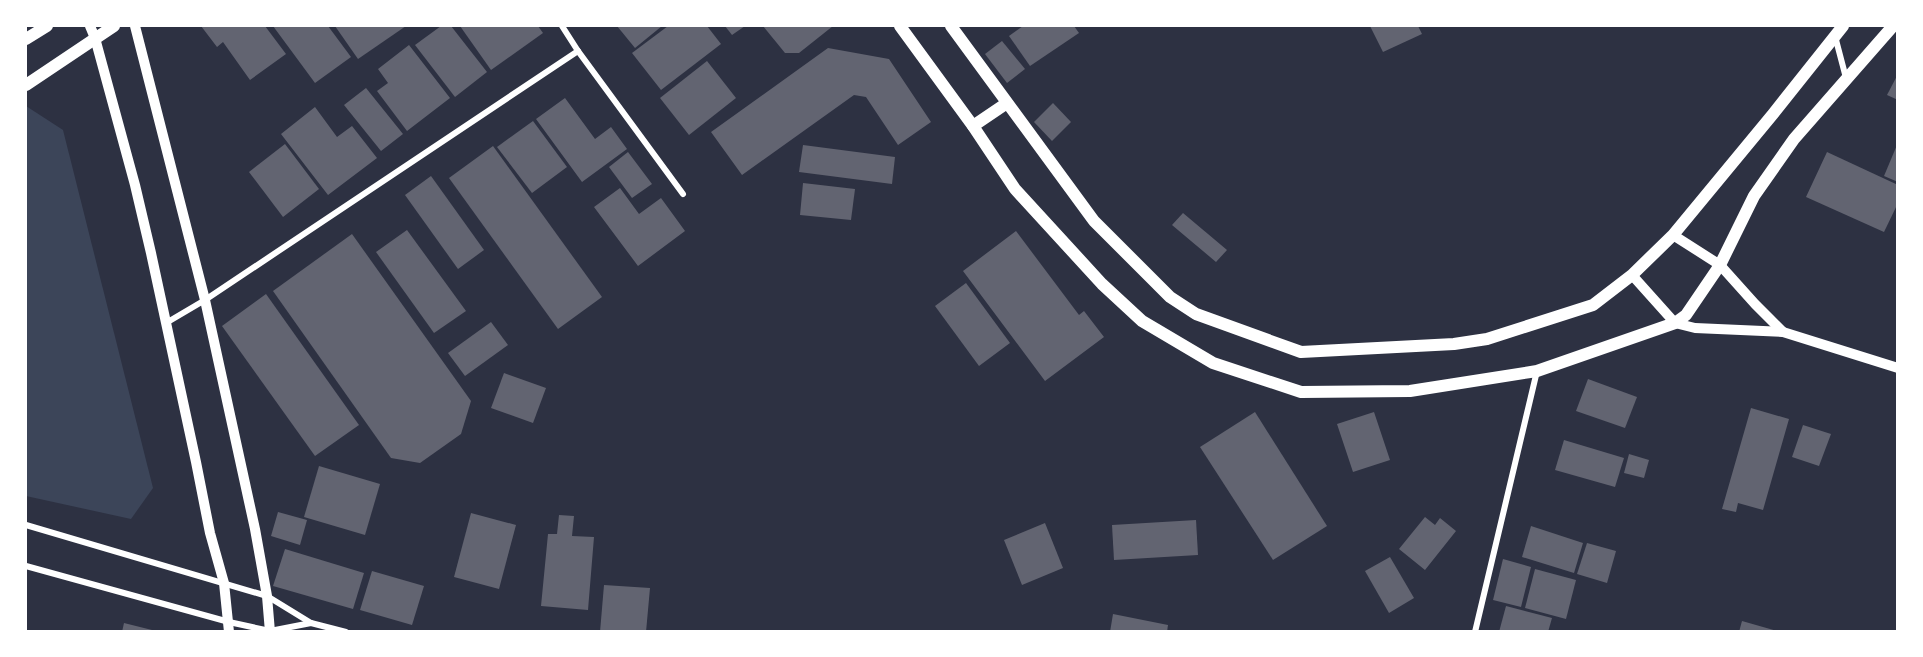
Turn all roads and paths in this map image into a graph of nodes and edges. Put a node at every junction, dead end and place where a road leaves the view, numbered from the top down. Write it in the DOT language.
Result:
graph roads {
  1 [pos="47,26"];
  2 [pos="90,26"];
  3 [pos="114,26"];
  4 [pos="135,26"];
  5 [pos="562,26"];
  6 [pos="900,26"];
  7 [pos="951,26"];
  8 [pos="1893,26"];
  9 [pos="1838,29"];
  10 [pos="95,38"];
  11 [pos="26,39"];
  12 [pos="578,51"];
  13 [pos="1846,79"];
  14 [pos="26,85"];
  15 [pos="1007,103"];
  16 [pos="973,126"];
  17 [pos="683,194"];
  18 [pos="1672,236"];
  19 [pos="1720,265"];
  20 [pos="1632,275"];
  21 [pos="206,300"];
  22 [pos="166,323"];
  23 [pos="1675,323"];
  24 [pos="1783,332"];
  25 [pos="1898,368"];
  26 [pos="1537,371"];
  27 [pos="26,525"];
  28 [pos="26,566"];
  29 [pos="224,583"];
  30 [pos="267,596"];
  31 [pos="311,623"];
  32 [pos="229,627"];
  33 [pos="270,631"];
  34 [pos="346,632"];
  35 [pos="1474,632"];
  1 -- 11 [label="main road"];
  2 -- 10 [label="street"];
  3 -- 10 [label="main road"];
  4 -- 21 [label="street"];
  5 -- 12 [label="street"];
  6 -- 16 [label="main road"];
  7 -- 15 [label="main road"];
  8 -- 13 [label="main road"];
  9 -- 13 [label="street"];
  9 -- 18 [label="main road"];
  10 -- 14 [label="main road"];
  10 -- 22 [label="street"];
  12 -- 17 [label="street"];
  12 -- 21 [label="street"];
  13 -- 19 [label="main road"];
  15 -- 16 [label="main road"];
  15 -- 20 [label="main road"];
  16 -- 26 [label="main road"];
  18 -- 19 [label="street"];
  18 -- 20 [label="main road"];
  19 -- 23 [label="main road"];
  19 -- 24 [label="street"];
  20 -- 23 [label="street"];
  21 -- 22 [label="street"];
  21 -- 30 [label="street"];
  22 -- 29 [label="street"];
  23 -- 24 [label="street"];
  23 -- 26 [label="main road"];
  24 -- 25 [label="street"];
  26 -- 35 [label="street"];
  27 -- 29 [label="street"];
  28 -- 32 [label="street"];
  29 -- 30 [label="street"];
  29 -- 32 [label="street"];
  30 -- 31 [label="street"];
  30 -- 33 [label="street"];
  31 -- 33 [label="street"];
  31 -- 34 [label="street"];
  32 -- 33 [label="street"];
}
